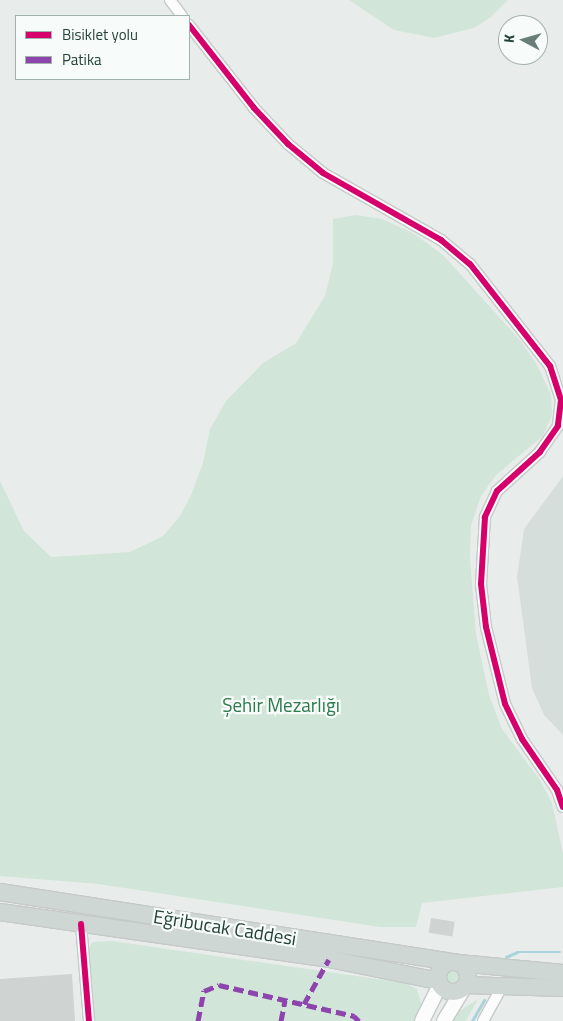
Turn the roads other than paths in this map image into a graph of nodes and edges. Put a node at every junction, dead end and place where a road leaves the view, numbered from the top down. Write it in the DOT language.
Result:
graph roads {
  1 [pos="170,0"];
  2 [pos="181,15"];
  3 [pos="190,26"];
  4 [pos="563,807"];
  5 [pos="0,892"];
  6 [pos="0,912"];
  7 [pos="81,924"];
  8 [pos="455,962"];
  9 [pos="563,973"];
  10 [pos="439,983"];
  11 [pos="464,987"];
  12 [pos="501,988"];
  13 [pos="543,988"];
  14 [pos="563,988"];
  15 [pos="563,994"];
  16 [pos="89,1021"];
  17 [pos="422,1021"];
  18 [pos="444,1021"];
  19 [pos="483,1021"];
  1 -- 2 [label="street"];
  3 -- 4 [label="street"];
  5 -- 8 [label="main road, Eğribucak Caddesi"];
  6 -- 7 [label="main road, Eğribucak Caddesi"];
  7 -- 10 [label="main road, Eğribucak Caddesi"];
  7 -- 16 [label="street"];
  8 -- 9 [label="main road, Eğribucak Caddesi"];
  8 -- 10 [label="main road"];
  8 -- 11 [label="main road"];
  10 -- 11 [label="main road"];
  10 -- 17 [label="main road"];
  11 -- 12 [label="main road"];
  11 -- 18 [label="main road"];
  12 -- 13 [label="main road"];
  12 -- 19 [label="street"];
  13 -- 14 [label="main road"];
  13 -- 15 [label="main road"];
}
